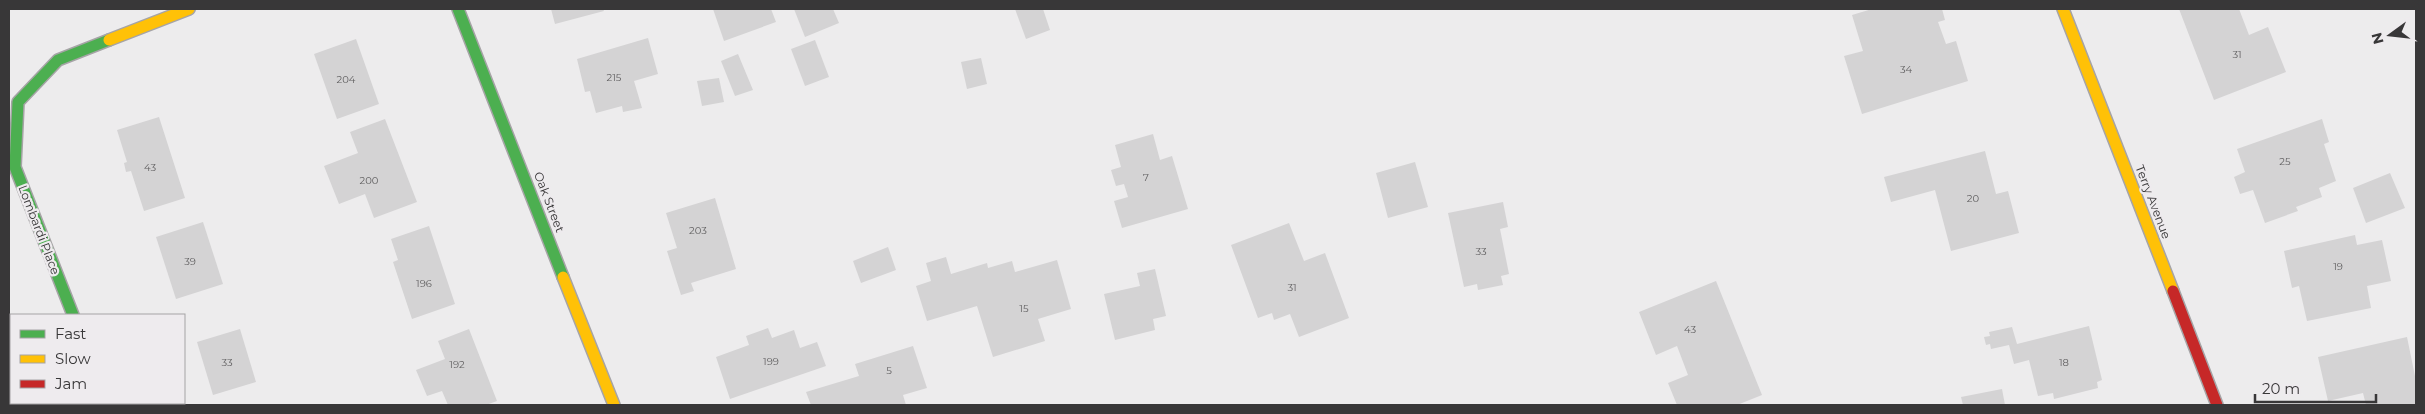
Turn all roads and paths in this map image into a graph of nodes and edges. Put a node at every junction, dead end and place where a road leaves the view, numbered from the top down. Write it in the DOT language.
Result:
graph roads {
  1 [pos="190,9"];
  2 [pos="458,9"];
  3 [pos="2063,9"];
  4 [pos="73,314"];
  5 [pos="614,405"];
  6 [pos="2217,405"];
  1 -- 4 [label="street, Lombardi Place"];
  2 -- 5 [label="street, Oak Street"];
  3 -- 6 [label="street, Terry Avenue"];
}
